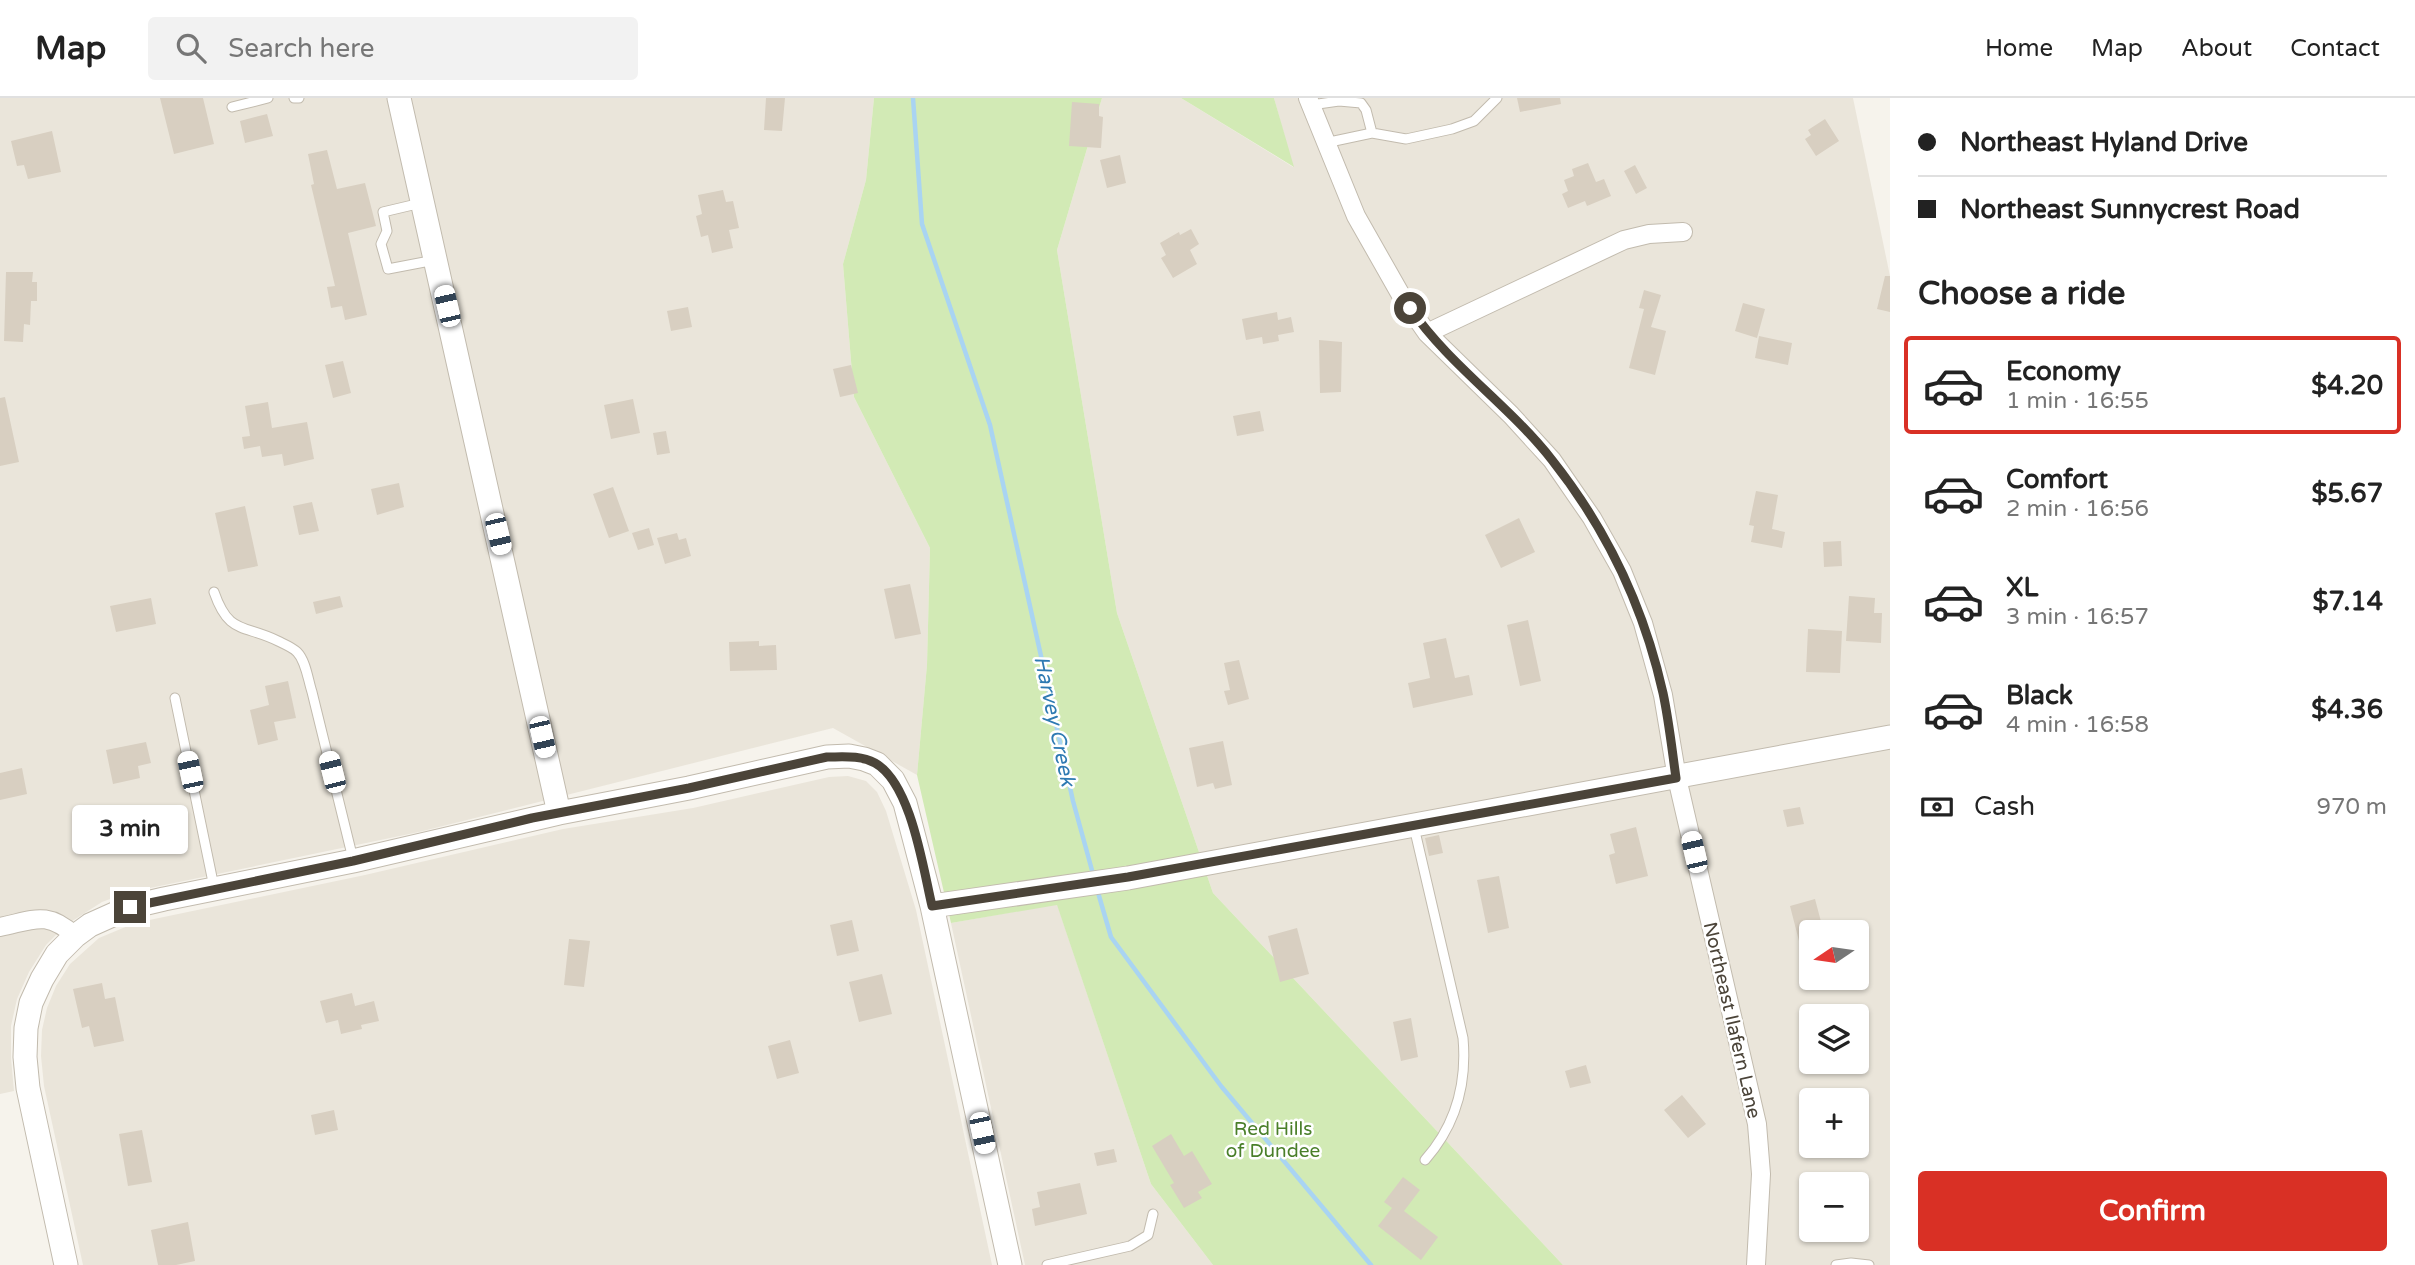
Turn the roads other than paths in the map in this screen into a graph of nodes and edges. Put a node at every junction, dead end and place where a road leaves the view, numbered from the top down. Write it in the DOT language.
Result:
graph roads {
  1 [pos="268,98"];
  2 [pos="399,98"];
  3 [pos="1497,98"];
  4 [pos="1310,101"];
  5 [pos="232,107"];
  6 [pos="1373,133"];
  7 [pos="1325,143"];
  8 [pos="423,203"];
  9 [pos="1683,232"];
  10 [pos="436,259"];
  11 [pos="1427,333"];
  12 [pos="214,592"];
  13 [pos="175,698"];
  14 [pos="1890,737"];
  15 [pos="1676,778"];
  16 [pos="559,813"];
  17 [pos="1414,825"];
  18 [pos="353,861"];
  19 [pos="214,889"];
  20 [pos="932,906"];
  21 [pos="0,927"];
  22 [pos="75,936"];
  23 [pos="1425,1160"];
  24 [pos="1153,1214"];
  25 [pos="66,1265"];
  26 [pos="1010,1265"];
  27 [pos="1047,1265"];
  28 [pos="1756,1265"];
  29 [pos="1836,1265"];
  30 [pos="1869,1265"];
  1 -- 5 [label="lane"];
  2 -- 8 [label="street"];
  3 -- 6 [label="lane"];
  4 -- 6 [label="lane"];
  4 -- 7 [label="street, Northeast Ilafern Lane"];
  6 -- 7 [label="lane"];
  7 -- 11 [label="street, Northeast Ilafern Lane"];
  8 -- 10 [label="street"];
  8 -- 10 [label="lane"];
  9 -- 11 [label="street"];
  10 -- 16 [label="street"];
  11 -- 15 [label="street, Northeast Ilafern Lane"];
  12 -- 18 [label="lane"];
  13 -- 19 [label="lane"];
  14 -- 15 [label="street"];
  15 -- 17 [label="street"];
  15 -- 28 [label="street, Northeast Ilafern Lane"];
  16 -- 18 [label="street"];
  16 -- 20 [label="street"];
  17 -- 20 [label="street"];
  17 -- 23 [label="lane"];
  18 -- 19 [label="street"];
  19 -- 22 [label="street"];
  20 -- 26 [label="street"];
  21 -- 22 [label="street"];
  22 -- 25 [label="street"];
  24 -- 27 [label="lane"];
  29 -- 30 [label="lane"];
}
